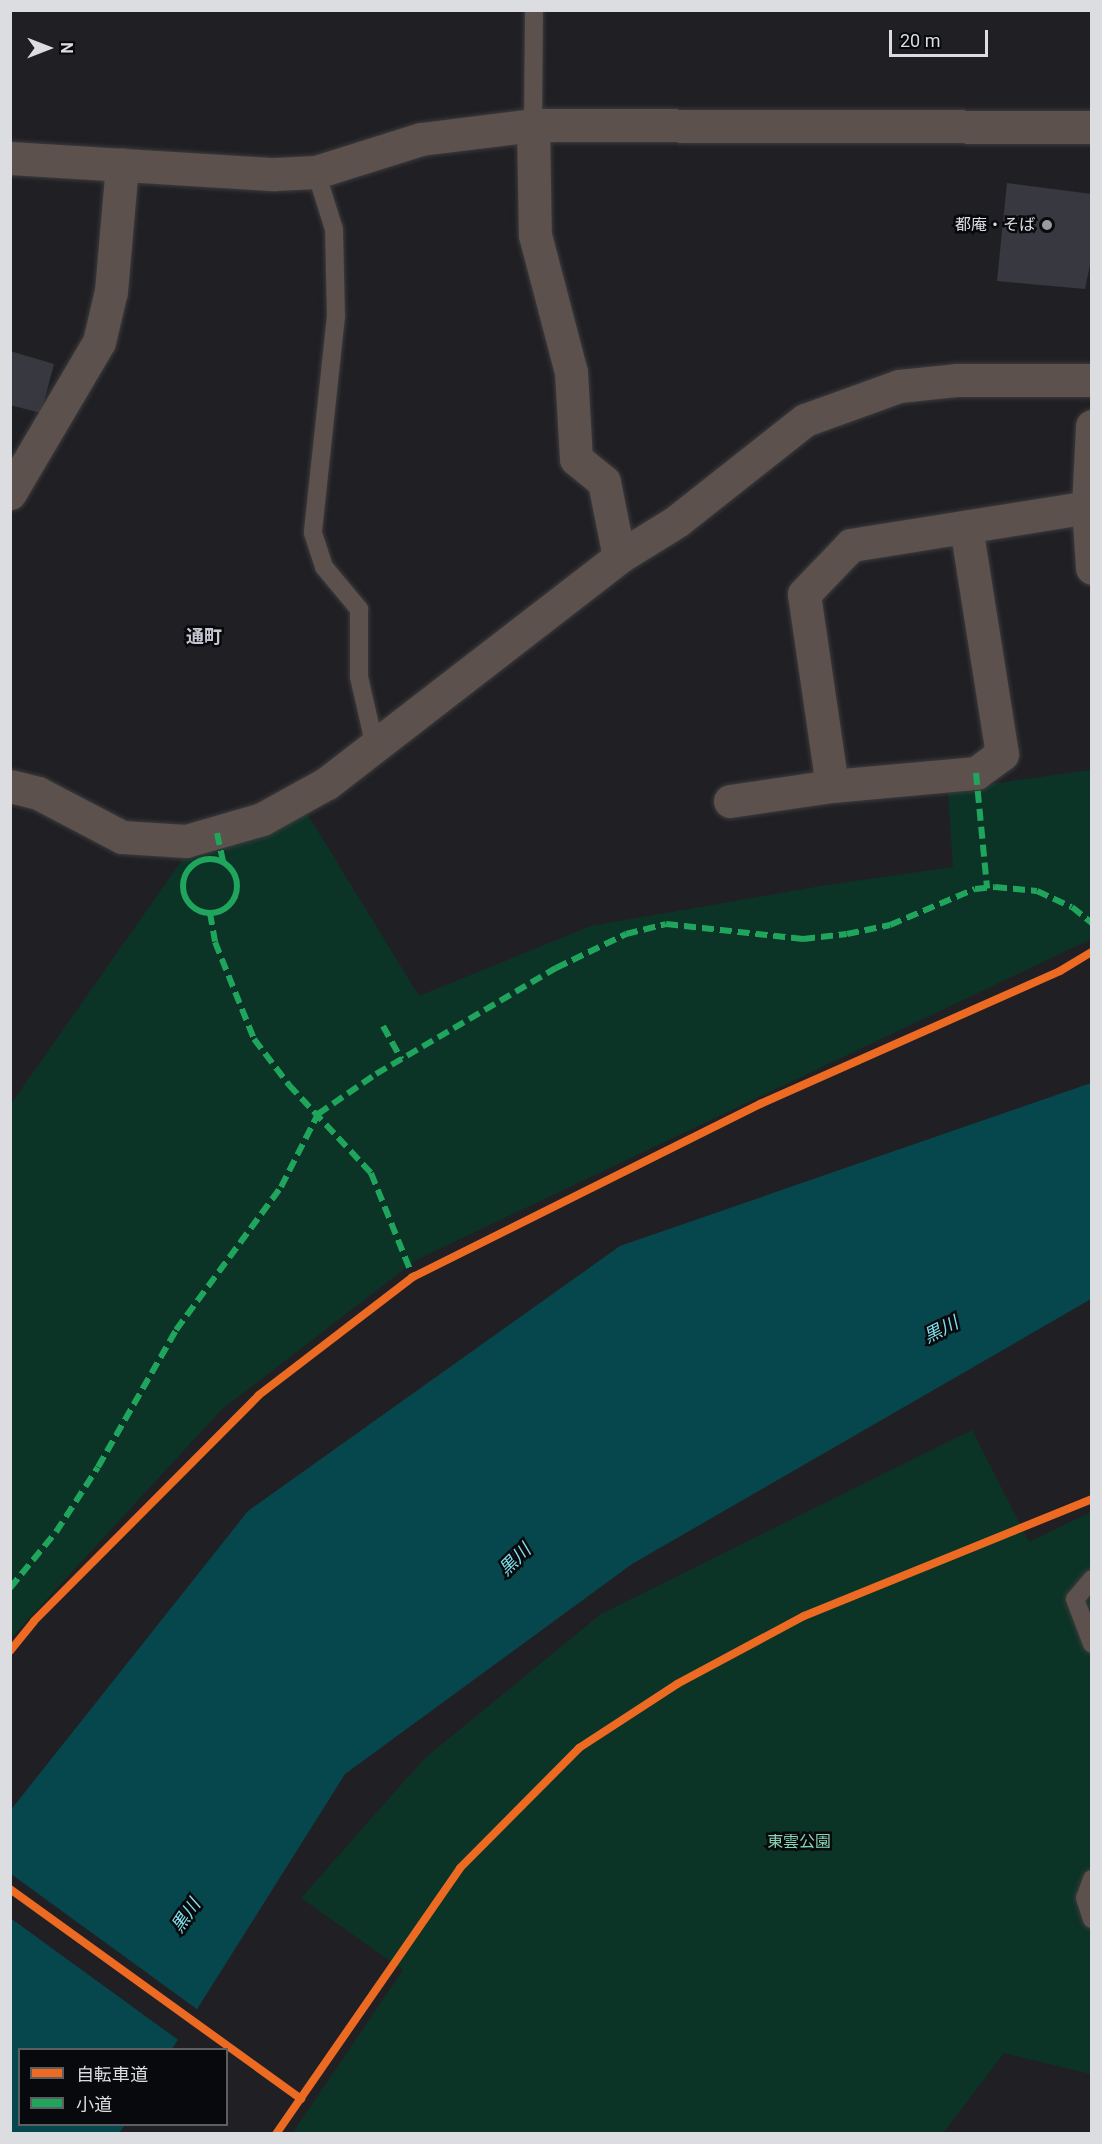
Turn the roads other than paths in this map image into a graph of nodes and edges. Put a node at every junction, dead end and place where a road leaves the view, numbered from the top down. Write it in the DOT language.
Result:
graph roads {
  1 [pos="534,10"];
  2 [pos="533,125"];
  3 [pos="1092,127"];
  4 [pos="10,158"];
  5 [pos="123,164"];
  6 [pos="316,172"];
  7 [pos="1092,380"];
  8 [pos="1092,426"];
  9 [pos="10,493"];
  10 [pos="1088,507"];
  11 [pos="966,527"];
  12 [pos="619,557"];
  13 [pos="1092,568"];
  14 [pos="375,747"];
  15 [pos="10,786"];
  16 [pos="832,786"];
  17 [pos="730,801"];
  18 [pos="1092,1579"];
  19 [pos="1092,1644"];
  20 [pos="1092,1879"];
  21 [pos="1092,1919"];
  1 -- 2 [label="lane"];
  2 -- 3 [label="street"];
  2 -- 6 [label="street"];
  2 -- 12 [label="street"];
  4 -- 5 [label="street"];
  5 -- 6 [label="street"];
  5 -- 9 [label="street"];
  6 -- 14 [label="lane"];
  7 -- 12 [label="street"];
  8 -- 10 [label="street"];
  10 -- 11 [label="street"];
  10 -- 13 [label="street"];
  11 -- 16 [label="street"];
  11 -- 16 [label="street"];
  12 -- 14 [label="street"];
  14 -- 15 [label="street"];
  16 -- 17 [label="street"];
  18 -- 19 [label="lane"];
  20 -- 21 [label="lane"];
}
